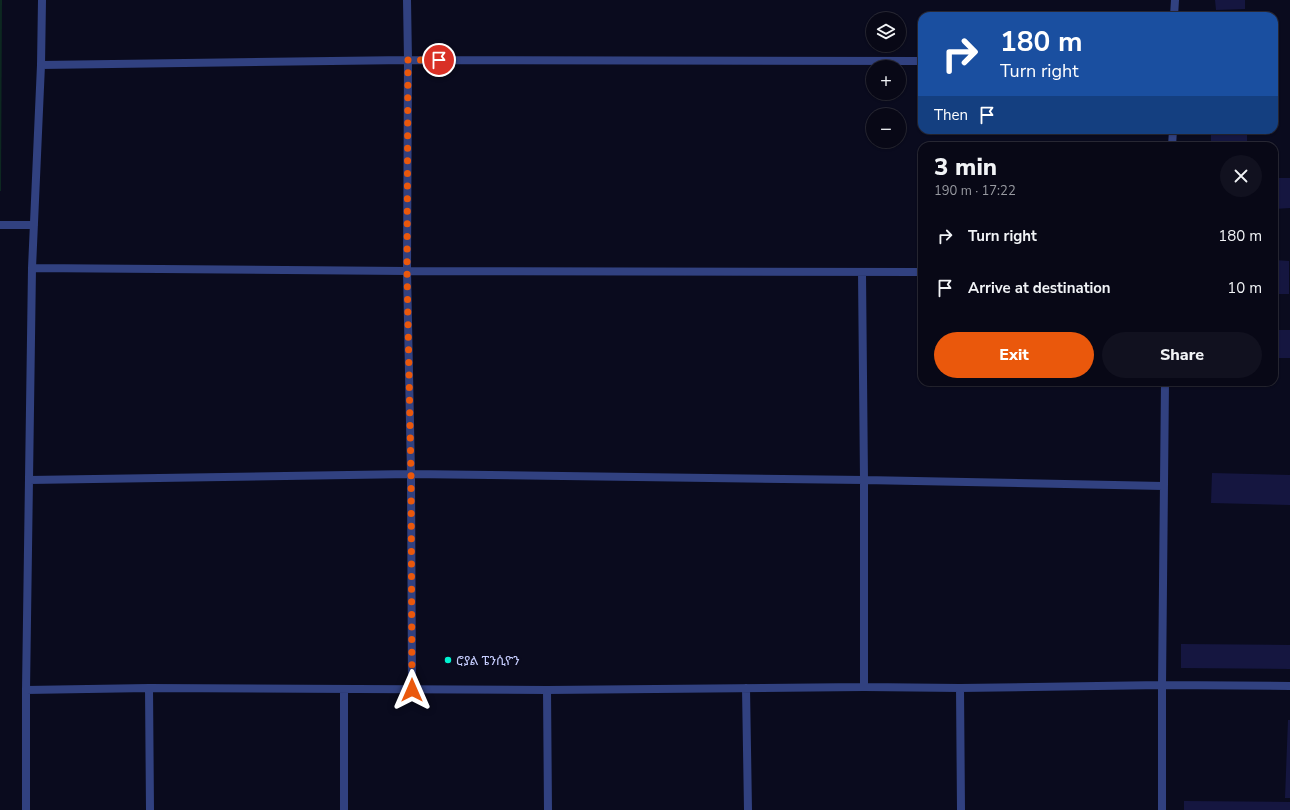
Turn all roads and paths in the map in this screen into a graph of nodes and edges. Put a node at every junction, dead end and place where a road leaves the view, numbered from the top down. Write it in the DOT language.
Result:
graph roads {
  1 [pos="42,0"];
  2 [pos="407,0"];
  3 [pos="1175,0"];
  4 [pos="1174,12"];
  5 [pos="408,60"];
  6 [pos="918,61"];
  7 [pos="41,65"];
  8 [pos="0,225"];
  9 [pos="34,225"];
  10 [pos="32,268"];
  11 [pos="407,271"];
  12 [pos="918,272"];
  13 [pos="862,273"];
  14 [pos="1165,386"];
  15 [pos="411,474"];
  16 [pos="29,480"];
  17 [pos="864,480"];
  18 [pos="1163,486"];
  19 [pos="1162,685"];
  20 [pos="1290,686"];
  21 [pos="864,687"];
  22 [pos="149,688"];
  23 [pos="746,688"];
  24 [pos="960,688"];
  25 [pos="26,690"];
  26 [pos="344,690"];
  27 [pos="412,690"];
  28 [pos="547,690"];
  29 [pos="26,810"];
  30 [pos="150,810"];
  31 [pos="344,810"];
  32 [pos="548,810"];
  33 [pos="748,810"];
  34 [pos="960,810"];
  35 [pos="1162,810"];
  1 -- 7 [label="street"];
  2 -- 5 [label="street"];
  3 -- 4 [label="street"];
  5 -- 6 [label="street"];
  5 -- 7 [label="street"];
  5 -- 11 [label="street"];
  7 -- 9 [label="street"];
  8 -- 9 [label="street"];
  9 -- 10 [label="street"];
  10 -- 11 [label="street"];
  10 -- 16 [label="street"];
  11 -- 13 [label="street"];
  11 -- 15 [label="street"];
  12 -- 13 [label="street"];
  13 -- 17 [label="street"];
  14 -- 18 [label="street"];
  15 -- 16 [label="street"];
  15 -- 17 [label="street"];
  15 -- 27 [label="street"];
  16 -- 25 [label="street"];
  17 -- 18 [label="street"];
  17 -- 21 [label="street"];
  18 -- 19 [label="street"];
  19 -- 20 [label="street"];
  19 -- 24 [label="street"];
  19 -- 35 [label="street"];
  21 -- 23 [label="street"];
  21 -- 24 [label="street"];
  22 -- 25 [label="street"];
  22 -- 26 [label="street"];
  22 -- 30 [label="street"];
  23 -- 28 [label="street"];
  23 -- 33 [label="street"];
  24 -- 34 [label="street"];
  25 -- 29 [label="street"];
  26 -- 27 [label="street"];
  26 -- 31 [label="street"];
  27 -- 28 [label="street"];
  28 -- 32 [label="street"];
}
